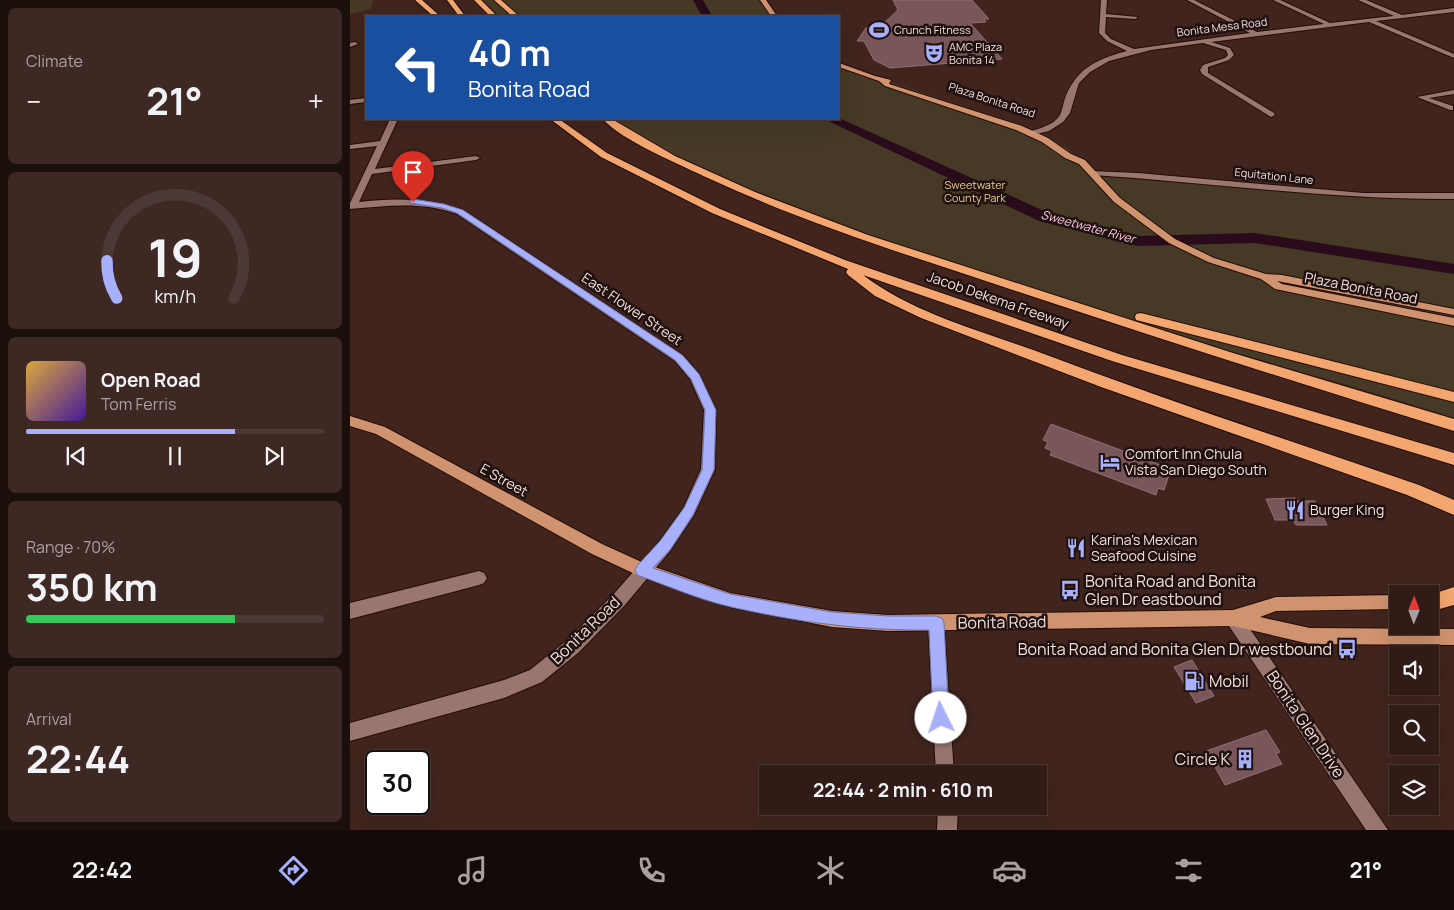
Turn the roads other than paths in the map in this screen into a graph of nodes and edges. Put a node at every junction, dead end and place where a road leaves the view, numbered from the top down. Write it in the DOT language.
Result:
graph roads {
  1 [pos="418,0"];
  2 [pos="450,0"];
  3 [pos="477,0"];
  4 [pos="497,0"];
  5 [pos="509,0"];
  6 [pos="763,0"];
  7 [pos="1104,0"];
  8 [pos="1190,0"];
  9 [pos="1276,0"];
  10 [pos="1361,0"];
  11 [pos="1454,10"];
  12 [pos="436,15"];
  13 [pos="461,15"];
  14 [pos="493,15"];
  15 [pos="515,15"];
  16 [pos="520,15"];
  17 [pos="773,15"];
  18 [pos="1104,15"];
  19 [pos="1401,16"];
  20 [pos="1135,17"];
  21 [pos="1368,20"];
  22 [pos="1330,25"];
  23 [pos="1256,34"];
  24 [pos="1202,41"];
  25 [pos="1132,52"];
  26 [pos="1454,56"];
  27 [pos="840,65"];
  28 [pos="882,81"];
  29 [pos="1454,92"];
  30 [pos="365,100"];
  31 [pos="350,102"];
  32 [pos="1450,108"];
  33 [pos="1271,115"];
  34 [pos="394,120"];
  35 [pos="555,120"];
  36 [pos="608,120"];
  37 [pos="623,120"];
  38 [pos="1044,130"];
  39 [pos="1031,134"];
  40 [pos="384,143"];
  41 [pos="350,147"];
  42 [pos="476,158"];
  43 [pos="672,158"];
  44 [pos="1082,162"];
  45 [pos="370,172"];
  46 [pos="1093,173"];
  47 [pos="1454,196"];
  48 [pos="351,206"];
  49 [pos="841,264"];
  50 [pos="1265,277"];
  51 [pos="1013,284"];
  52 [pos="1454,312"];
  53 [pos="1454,322"];
  54 [pos="1454,397"];
  55 [pos="350,421"];
  56 [pos="1454,425"];
  57 [pos="1454,459"];
  58 [pos="1451,507"];
  59 [pos="642,570"];
  60 [pos="479,578"];
  61 [pos="1389,602"];
  62 [pos="350,611"];
  63 [pos="1233,618"];
  64 [pos="936,623"];
  65 [pos="1454,636"];
  66 [pos="350,732"];
  67 [pos="945,765"];
  68 [pos="948,815"];
  69 [pos="947,830"];
  70 [pos="1378,830"];
  1 -- 12 [label="highway"];
  2 -- 13 [label="highway"];
  3 -- 14 [label="highway"];
  4 -- 15 [label="highway"];
  5 -- 16 [label="highway"];
  6 -- 17 [label="main road"];
  7 -- 18 [label="street"];
  8 -- 23 [label="street"];
  9 -- 22 [label="street"];
  10 -- 19 [label="street"];
  11 -- 19 [label="street, Bonita Mesa Road"];
  18 -- 20 [label="street"];
  18 -- 25 [label="street"];
  19 -- 21 [label="street, Bonita Mesa Road"];
  21 -- 22 [label="street, Bonita Mesa Road"];
  21 -- 26 [label="street"];
  22 -- 23 [label="street, Bonita Mesa Road"];
  23 -- 24 [label="street, Bonita Mesa Road"];
  24 -- 25 [label="street, Bonita Mesa Road"];
  24 -- 33 [label="street"];
  25 -- 38 [label="street, Bonita Mesa Road"];
  27 -- 28 [label="main road, Plaza Bonita Road"];
  28 -- 38 [label="main road, Plaza Bonita Road"];
  28 -- 39 [label="main road, Plaza Bonita Road"];
  29 -- 32 [label="street"];
  30 -- 31 [label="street"];
  34 -- 40 [label="street"];
  35 -- 49 [label="highway, Jacob Dekema Freeway"];
  36 -- 43 [label="highway, Jacob Dekema Freeway"];
  37 -- 43 [label="highway"];
  38 -- 39 [label="street, Bonita Mesa Road"];
  38 -- 44 [label="main road, Plaza Bonita Road"];
  39 -- 44 [label="main road, Plaza Bonita Road"];
  40 -- 41 [label="street"];
  40 -- 45 [label="street"];
  42 -- 45 [label="street"];
  43 -- 51 [label="highway, Jacob Dekema Freeway"];
  44 -- 46 [label="main road, Plaza Bonita Road"];
  45 -- 48 [label="street"];
  46 -- 47 [label="street, Equitation Lane"];
  46 -- 50 [label="main road, Plaza Bonita Road"];
  48 -- 59 [label="street, East Flower Street"];
  49 -- 57 [label="highway, Jacob Dekema Freeway"];
  49 -- 58 [label="highway"];
  50 -- 52 [label="main road, Plaza Bonita Road"];
  50 -- 53 [label="main road, Plaza Bonita Road"];
  51 -- 54 [label="highway"];
  51 -- 56 [label="highway, Jacob Dekema Freeway"];
  55 -- 59 [label="main road, E Street"];
  59 -- 64 [label="main road, Bonita Road"];
  59 -- 66 [label="street, Bonita Road"];
  60 -- 62 [label="street"];
  61 -- 63 [label="main road, Bonita Road"];
  63 -- 64 [label="main road, Bonita Road"];
  63 -- 65 [label="main road, Bonita Road"];
  63 -- 70 [label="street, Bonita Glen Drive"];
  64 -- 67 [label="street"];
  68 -- 69 [label="street"];
}
